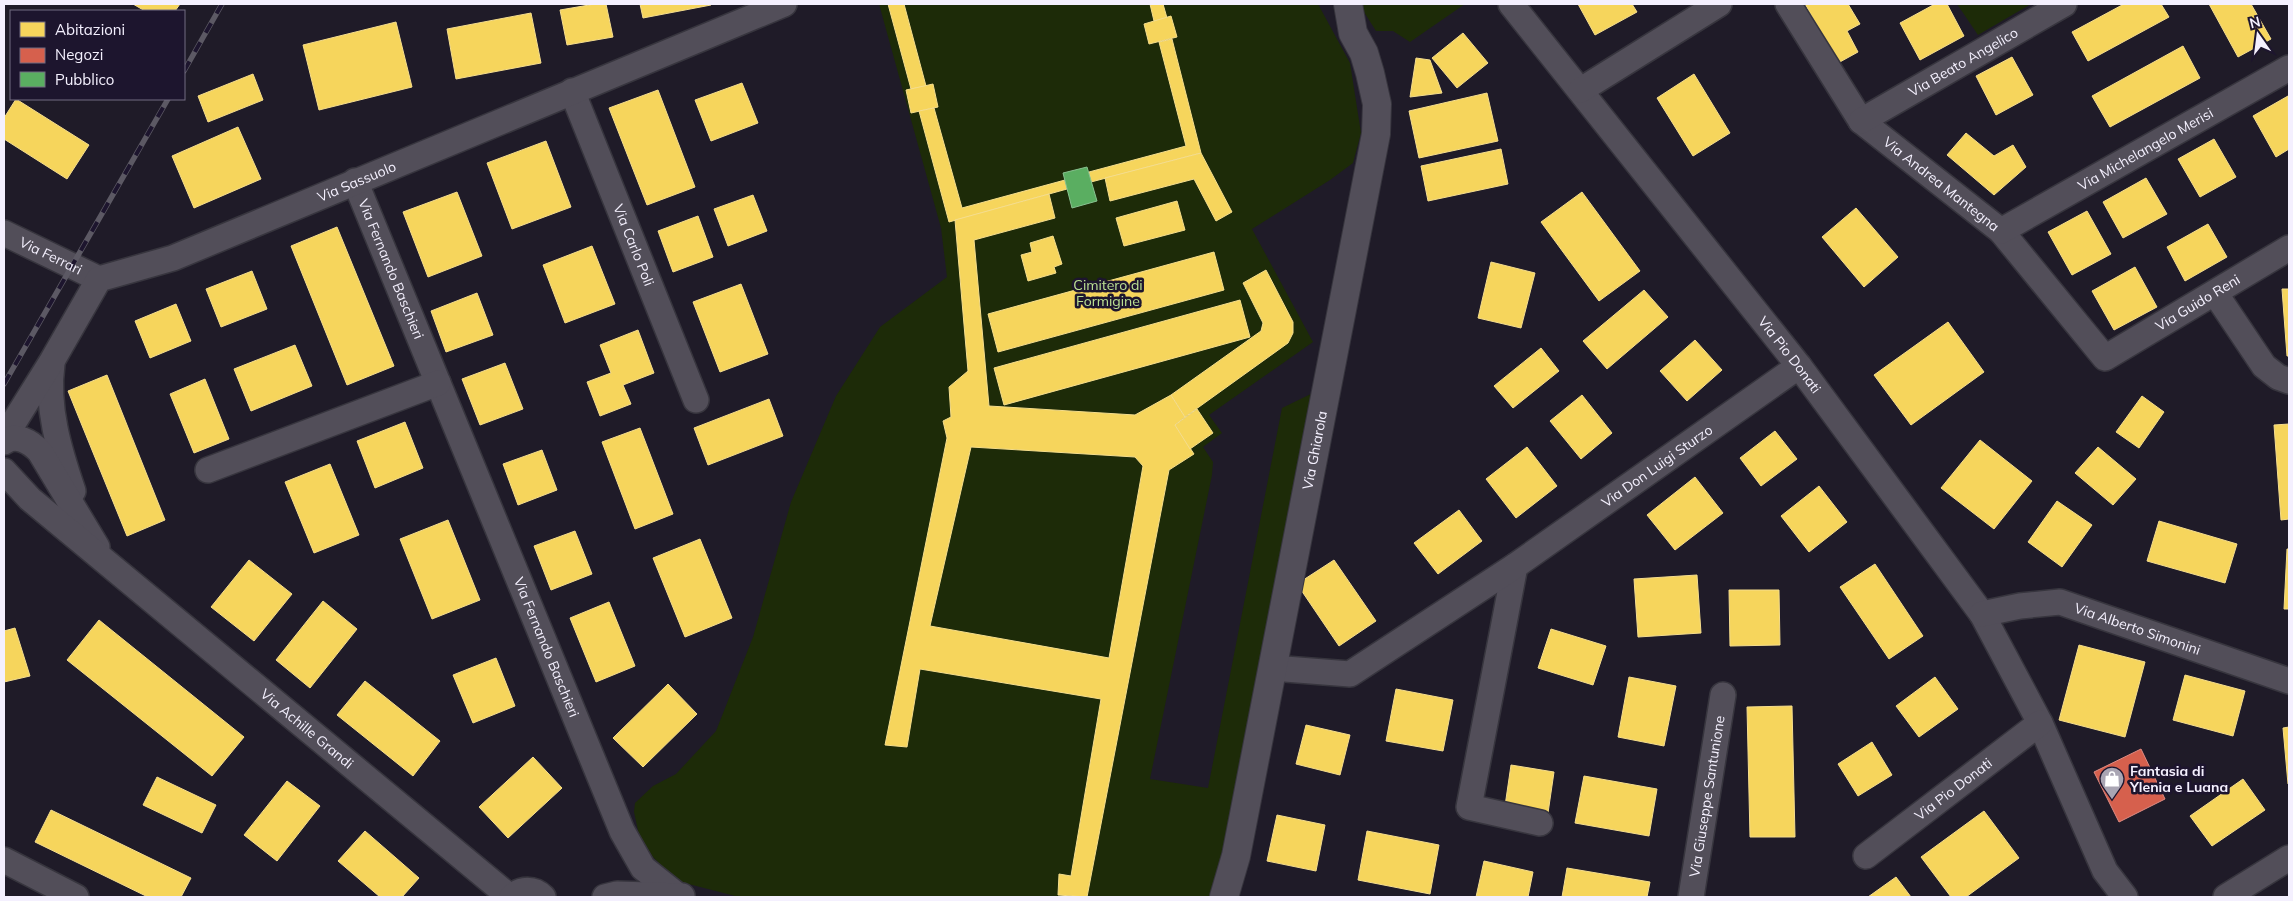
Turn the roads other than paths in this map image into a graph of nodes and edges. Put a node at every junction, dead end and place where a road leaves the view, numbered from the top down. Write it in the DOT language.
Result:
graph roads {
  1 [pos="784,4"];
  2 [pos="1335,4"];
  3 [pos="1348,4"];
  4 [pos="1511,4"];
  5 [pos="1719,4"];
  6 [pos="1788,4"];
  7 [pos="2064,4"];
  8 [pos="1353,33"];
  9 [pos="2289,68"];
  10 [pos="1581,90"];
  11 [pos="572,91"];
  12 [pos="1861,121"];
  13 [pos="355,181"];
  14 [pos="2001,231"];
  15 [pos="4,233"];
  16 [pos="2289,248"];
  17 [pos="99,279"];
  18 [pos="2215,293"];
  19 [pos="2105,358"];
  20 [pos="52,361"];
  21 [pos="1799,366"];
  22 [pos="2289,381"];
  23 [pos="438,383"];
  24 [pos="696,400"];
  25 [pos="4,438"];
  26 [pos="4,442"];
  27 [pos="208,470"];
  28 [pos="4,471"];
  29 [pos="4,496"];
  30 [pos="46,511"];
  31 [pos="82,520"];
  32 [pos="104,560"];
  33 [pos="1515,566"];
  34 [pos="1982,614"];
  35 [pos="1272,668"];
  36 [pos="2289,681"];
  37 [pos="1723,695"];
  38 [pos="2040,723"];
  39 [pos="1540,822"];
  40 [pos="1866,856"];
  41 [pos="2289,858"];
  42 [pos="4,860"];
  43 [pos="681,896"];
  44 [pos="76,897"];
  45 [pos="511,897"];
  46 [pos="543,897"];
  47 [pos="605,897"];
  48 [pos="1224,897"];
  49 [pos="1691,897"];
  50 [pos="2125,897"];
  51 [pos="2226,897"];
  1 -- 11 [label="street, Via Sassuolo"];
  2 -- 8 [label="street"];
  3 -- 8 [label="street, Via Ghiarola"];
  4 -- 10 [label="street, Via Pio Donati"];
  5 -- 10 [label="street"];
  6 -- 12 [label="street, Via Andrea Mantegna"];
  7 -- 12 [label="street, Via Beato Angelico"];
  8 -- 35 [label="street, Via Ghiarola"];
  9 -- 14 [label="street, Via Michelangelo Merisi"];
  10 -- 21 [label="street, Via Pio Donati"];
  11 -- 13 [label="street, Via Sassuolo"];
  11 -- 24 [label="street, Via Carlo Poli"];
  12 -- 14 [label="street, Via Andrea Mantegna"];
  13 -- 17 [label="street, Via Sassuolo"];
  13 -- 23 [label="street, Via Fernando Baschieri"];
  14 -- 19 [label="street, Via Andrea Mantegna"];
  15 -- 17 [label="street, Via Ferrari"];
  16 -- 18 [label="street, Via Guido Reni"];
  17 -- 20 [label="street"];
  18 -- 19 [label="street, Via Guido Reni"];
  18 -- 22 [label="street"];
  20 -- 25 [label="street"];
  20 -- 31 [label="street, Via Achille Grandi"];
  21 -- 33 [label="street, Via Don Luigi Sturzo"];
  21 -- 34 [label="street, Via Pio Donati"];
  23 -- 27 [label="street"];
  23 -- 43 [label="street, Via Fernando Baschieri"];
  26 -- 31 [label="street, Via Achille Grandi"];
  28 -- 30 [label="street, Via Achille Grandi"];
  29 -- 30 [label="street, Via Achille Grandi"];
  30 -- 32 [label="street, Via Achille Grandi"];
  31 -- 32 [label="street, Via Achille Grandi"];
  32 -- 45 [label="street, Via Achille Grandi"];
  33 -- 35 [label="street, Via Don Luigi Sturzo"];
  33 -- 39 [label="street"];
  34 -- 36 [label="street, Via Alberto Simonini"];
  34 -- 38 [label="street, Via Pio Donati"];
  35 -- 48 [label="street, Via Ghiarola"];
  37 -- 49 [label="street, Via Giuseppe Santunione"];
  38 -- 40 [label="street, Via Pio Donati"];
  38 -- 50 [label="street, Via Pio Donati"];
  41 -- 51 [label="street"];
  42 -- 44 [label="street"];
  43 -- 47 [label="street"];
  45 -- 46 [label="street"];
}
